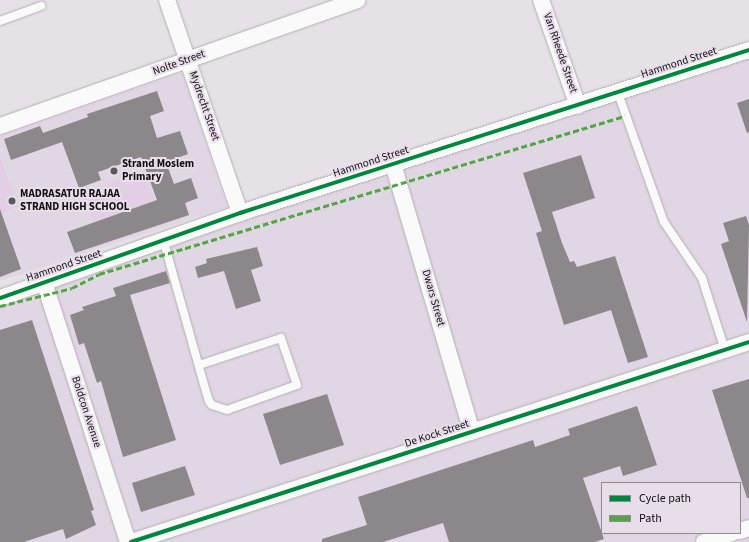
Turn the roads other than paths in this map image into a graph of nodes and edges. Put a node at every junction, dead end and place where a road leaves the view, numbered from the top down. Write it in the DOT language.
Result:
graph roads {
  1 [pos="167,0"];
  2 [pos="357,0"];
  3 [pos="541,0"];
  4 [pos="41,6"];
  5 [pos="0,21"];
  6 [pos="749,50"];
  7 [pos="188,60"];
  8 [pos="618,93"];
  9 [pos="578,106"];
  10 [pos="0,126"];
  11 [pos="393,164"];
  12 [pos="240,213"];
  13 [pos="164,242"];
  14 [pos="44,282"];
  15 [pos="0,298"];
  16 [pos="749,342"];
  17 [pos="725,350"];
  18 [pos="199,365"];
  19 [pos="472,432"];
  20 [pos="729,534"];
  21 [pos="132,542"];
  22 [pos="704,542"];
  1 -- 7 [label="street, Mydrecht Street"];
  2 -- 7 [label="street, Nolte Street"];
  3 -- 9 [label="street, Van Rheede Street"];
  4 -- 5 [label="lane"];
  6 -- 8 [label="street, Hammond Street"];
  7 -- 10 [label="street, Nolte Street"];
  7 -- 12 [label="street, Mydrecht Street"];
  8 -- 9 [label="street, Hammond Street"];
  8 -- 17 [label="lane"];
  9 -- 11 [label="street, Hammond Street"];
  11 -- 12 [label="street, Hammond Street"];
  11 -- 19 [label="street, Dwars Street"];
  12 -- 13 [label="street, Hammond Street"];
  13 -- 14 [label="street, Hammond Street"];
  13 -- 18 [label="lane"];
  14 -- 15 [label="street, Hammond Street"];
  14 -- 21 [label="street, Boldcon Avenue"];
  16 -- 17 [label="street, De Kock Street"];
  17 -- 19 [label="street, De Kock Street"];
  18 -- 18 [label="lane"];
  19 -- 21 [label="street, De Kock Street"];
  20 -- 22 [label="street"];
}
